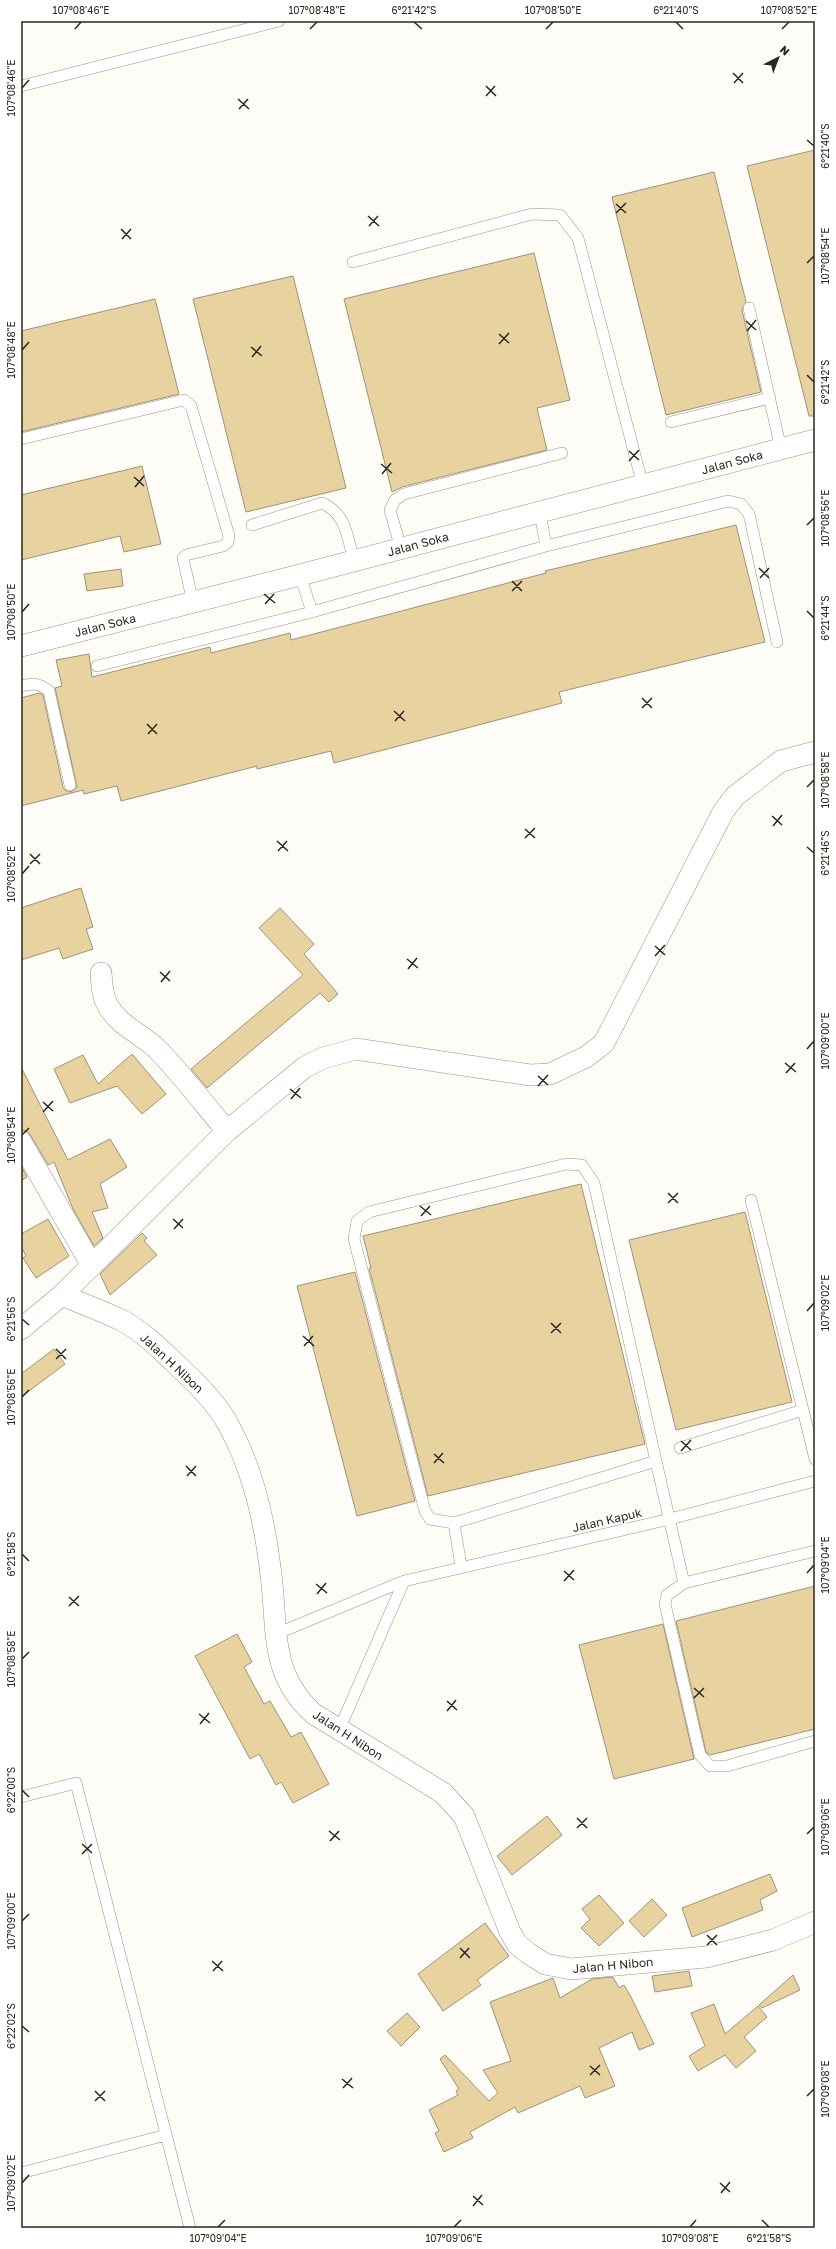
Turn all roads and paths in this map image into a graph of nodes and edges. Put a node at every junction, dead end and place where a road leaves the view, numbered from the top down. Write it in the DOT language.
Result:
graph roads {
  1 [pos="279,21"];
  2 [pos="21,86"];
  3 [pos="353,262"];
  4 [pos="750,308"];
  5 [pos="770,398"];
  6 [pos="671,422"];
  7 [pos="21,440"];
  8 [pos="815,440"];
  9 [pos="781,449"];
  10 [pos="562,453"];
  11 [pos="643,486"];
  12 [pos="540,513"];
  13 [pos="252,525"];
  14 [pos="546,546"];
  15 [pos="401,549"];
  16 [pos="354,561"];
  17 [pos="300,576"];
  18 [pos="193,603"];
  19 [pos="312,612"];
  20 [pos="777,642"];
  21 [pos="21,646"];
  22 [pos="97,666"];
  23 [pos="21,686"];
  24 [pos="815,752"];
  25 [pos="70,785"];
  26 [pos="101,974"];
  27 [pos="227,1131"];
  28 [pos="21,1142"];
  29 [pos="751,1200"];
  30 [pos="91,1264"];
  31 [pos="62,1295"];
  32 [pos="21,1329"];
  33 [pos="803,1410"];
  34 [pos="680,1448"];
  35 [pos="815,1459"];
  36 [pos="656,1461"];
  37 [pos="815,1481"];
  38 [pos="670,1519"];
  39 [pos="454,1523"];
  40 [pos="815,1551"];
  41 [pos="461,1566"];
  42 [pos="404,1581"];
  43 [pos="684,1582"];
  44 [pos="276,1634"];
  45 [pos="339,1730"];
  46 [pos="815,1741"];
  47 [pos="21,1797"];
  48 [pos="815,1922"];
  49 [pos="166,2135"];
  50 [pos="21,2173"];
  51 [pos="190,2228"];
  1 -- 2 [label="lane"];
  3 -- 11 [label="lane"];
  4 -- 5 [label="lane"];
  5 -- 6 [label="lane"];
  5 -- 9 [label="lane"];
  7 -- 18 [label="lane"];
  8 -- 9 [label="street, Jalan Soka"];
  9 -- 11 [label="street, Jalan Soka"];
  10 -- 15 [label="lane"];
  11 -- 12 [label="street, Jalan Soka"];
  12 -- 14 [label="lane"];
  12 -- 15 [label="street, Jalan Soka"];
  13 -- 16 [label="lane"];
  14 -- 19 [label="lane"];
  14 -- 20 [label="lane"];
  15 -- 16 [label="street, Jalan Soka"];
  16 -- 17 [label="street, Jalan Soka"];
  17 -- 18 [label="street, Jalan Soka"];
  17 -- 19 [label="lane"];
  18 -- 21 [label="street, Jalan Soka"];
  19 -- 22 [label="lane"];
  23 -- 25 [label="lane"];
  24 -- 27 [label="street"];
  26 -- 27 [label="street"];
  27 -- 30 [label="street"];
  28 -- 30 [label="street"];
  29 -- 33 [label="lane"];
  30 -- 31 [label="street"];
  31 -- 32 [label="street"];
  31 -- 44 [label="street, Jalan H Nibon"];
  33 -- 34 [label="lane"];
  33 -- 35 [label="lane"];
  36 -- 38 [label="lane"];
  36 -- 39 [label="lane"];
  36 -- 39 [label="lane"];
  37 -- 38 [label="lane, Jalan Kapuk"];
  38 -- 41 [label="lane, Jalan Kapuk"];
  38 -- 43 [label="lane"];
  39 -- 41 [label="lane"];
  40 -- 43 [label="lane"];
  41 -- 42 [label="lane, Jalan Kapuk"];
  42 -- 44 [label="lane, Jalan Kapuk"];
  42 -- 45 [label="lane"];
  43 -- 46 [label="lane"];
  44 -- 45 [label="street, Jalan H Nibon"];
  45 -- 48 [label="street, Jalan H Nibon"];
  47 -- 49 [label="lane"];
  49 -- 50 [label="lane"];
  49 -- 51 [label="lane"];
}
